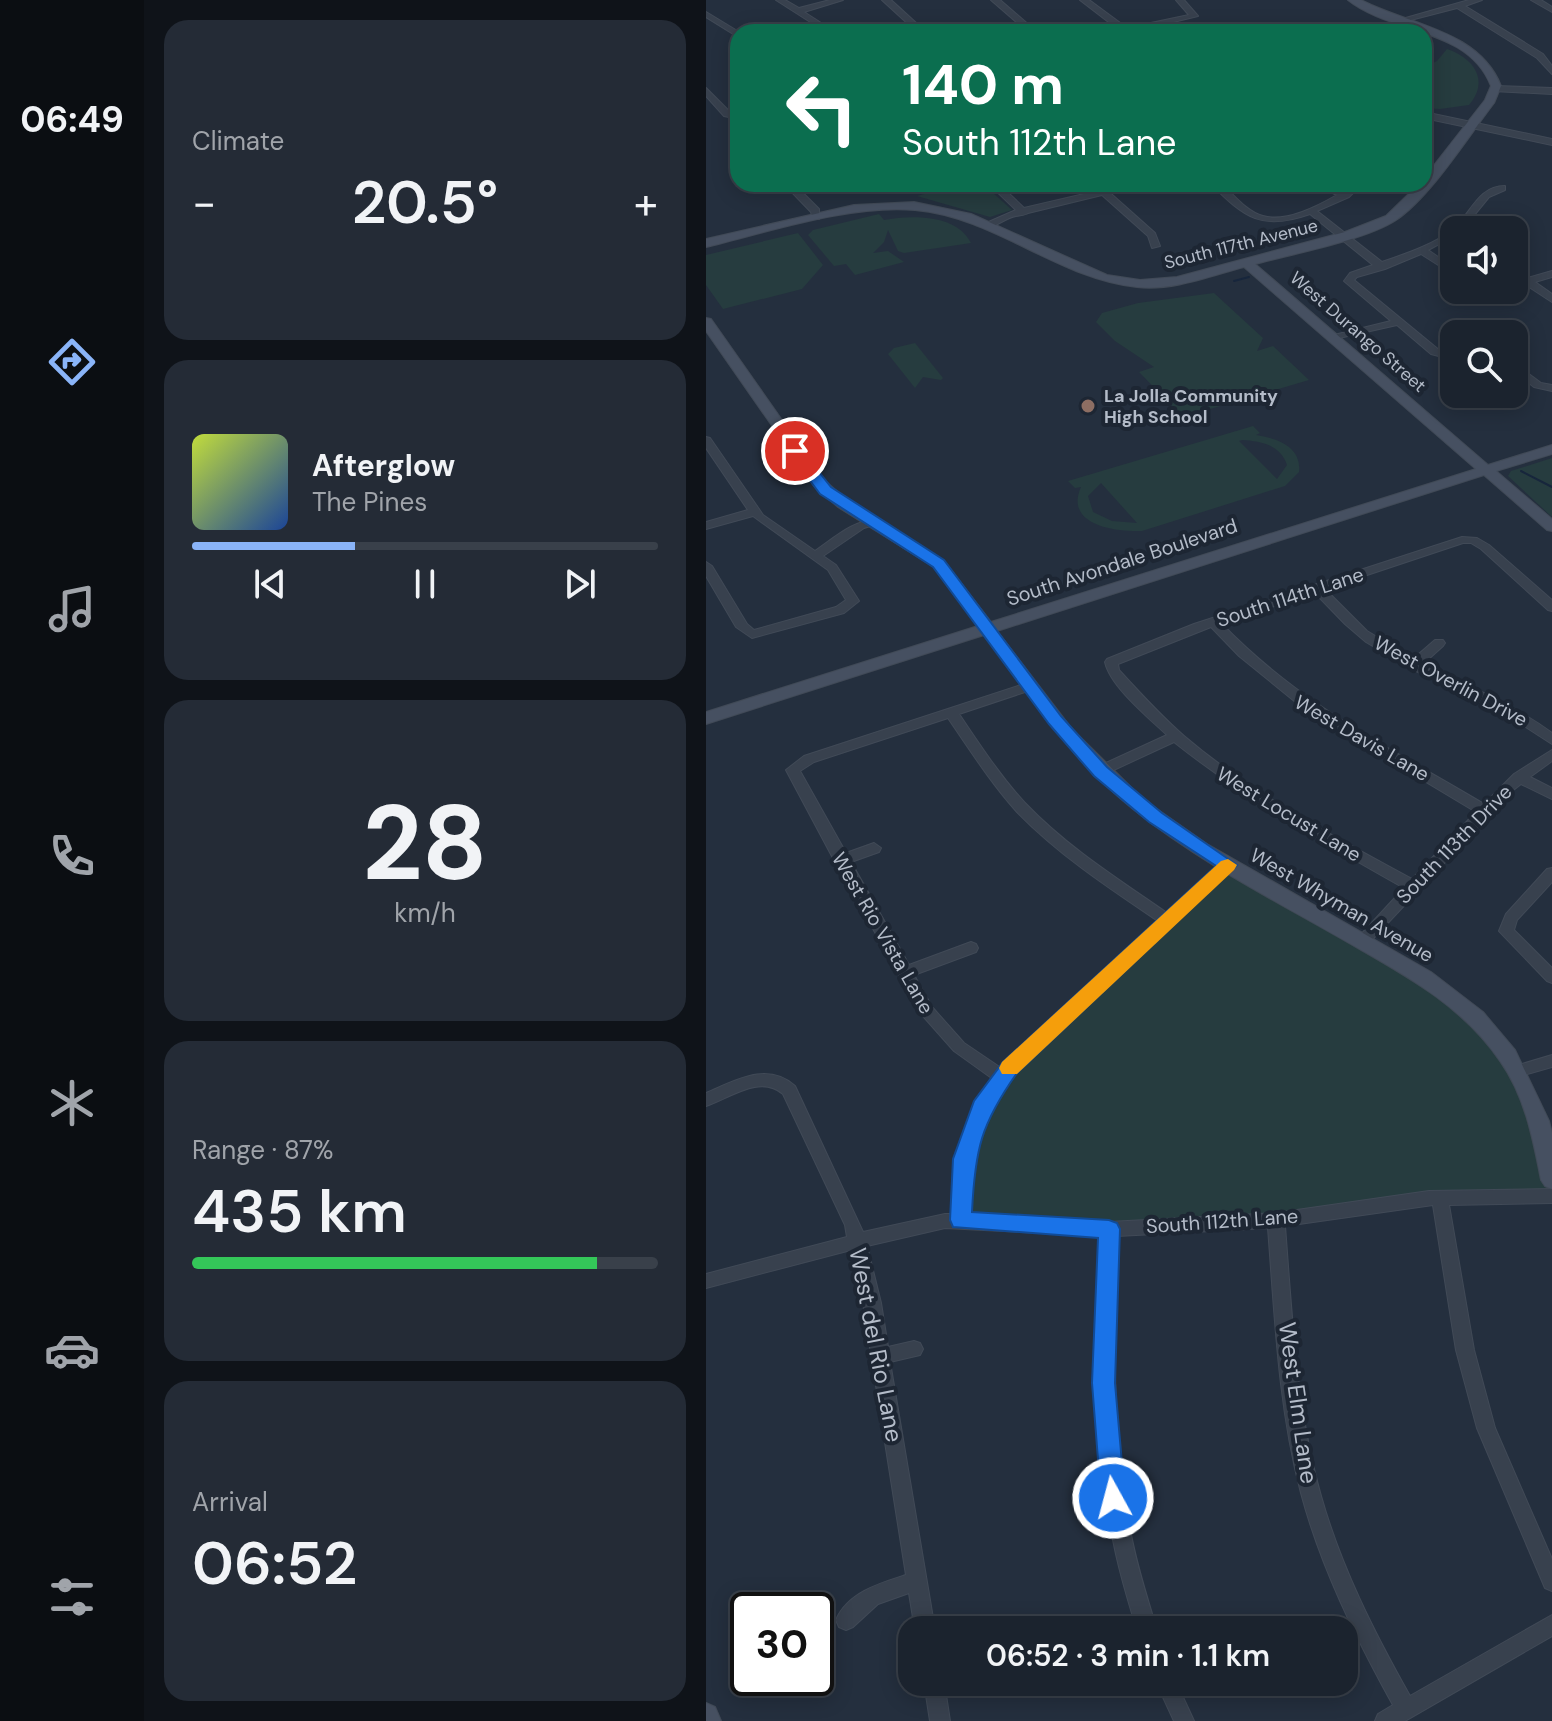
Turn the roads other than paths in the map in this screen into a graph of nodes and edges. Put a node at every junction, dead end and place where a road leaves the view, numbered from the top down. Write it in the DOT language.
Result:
graph roads {
  1 [pos="780,0"];
  2 [pos="839,0"];
  3 [pos="886,0"];
  4 [pos="995,0"];
  5 [pos="1084,0"];
  6 [pos="1180,0"];
  7 [pos="1478,0"];
  8 [pos="1535,0"];
  9 [pos="1357,1"];
  10 [pos="1458,5"];
  11 [pos="1552,10"];
  12 [pos="797,11"];
  13 [pos="707,15"];
  14 [pos="1399,21"];
  15 [pos="818,24"];
  16 [pos="913,24"];
  17 [pos="1024,24"];
  18 [pos="1113,24"];
  19 [pos="1158,24"];
  20 [pos="1407,24"];
  21 [pos="730,30"];
  22 [pos="1432,34"];
  23 [pos="1552,72"];
  24 [pos="1496,89"];
  25 [pos="706,91"];
  26 [pos="1552,91"];
  27 [pos="730,112"];
  28 [pos="1432,117"];
  29 [pos="1470,126"];
  30 [pos="1552,142"];
  31 [pos="1432,175"];
  32 [pos="1502,188"];
  33 [pos="796,192"];
  34 [pos="1002,192"];
  35 [pos="1104,192"];
  36 [pos="1227,192"];
  37 [pos="1338,192"];
  38 [pos="1349,192"];
  39 [pos="1419,192"];
  40 [pos="1346,195"];
  41 [pos="1310,210"];
  42 [pos="1024,213"];
  43 [pos="1468,216"];
  44 [pos="816,217"];
  45 [pos="987,226"];
  46 [pos="1344,237"];
  47 [pos="1440,240"];
  48 [pos="706,243"];
  49 [pos="1155,246"];
  50 [pos="1423,251"];
  51 [pos="1247,263"];
  52 [pos="1440,263"];
  53 [pos="1382,267"];
  54 [pos="1552,274"];
  55 [pos="1528,281"];
  56 [pos="1528,282"];
  57 [pos="1552,299"];
  58 [pos="1396,320"];
  59 [pos="706,322"];
  60 [pos="1334,338"];
  61 [pos="1440,350"];
  62 [pos="1528,375"];
  63 [pos="1549,388"];
  64 [pos="706,440"];
  65 [pos="1552,449"];
  66 [pos="710,454"];
  67 [pos="1487,469"];
  68 [pos="754,512"];
  69 [pos="873,522"];
  70 [pos="706,526"];
  71 [pos="1552,527"];
  72 [pos="815,556"];
  73 [pos="706,566"];
  74 [pos="1317,588"];
  75 [pos="1552,607"];
  76 [pos="1213,622"];
  77 [pos="987,628"];
  78 [pos="1439,643"];
  79 [pos="1111,662"];
  80 [pos="1415,664"];
  81 [pos="1030,686"];
  82 [pos="951,712"];
  83 [pos="706,718"];
  84 [pos="1173,737"];
  85 [pos="1552,740"];
  86 [pos="1552,754"];
  87 [pos="1100,771"];
  88 [pos="1519,777"];
  89 [pos="1552,794"];
  90 [pos="1485,811"];
  91 [pos="874,848"];
  92 [pos="841,860"];
  93 [pos="1228,865"];
  94 [pos="1552,873"];
  95 [pos="1413,886"];
  96 [pos="1167,920"];
  97 [pos="1362,941"];
  98 [pos="971,948"];
  99 [pos="905,972"];
  100 [pos="1552,977"];
  101 [pos="1552,1061"];
  102 [pos="1517,1071"];
  103 [pos="1002,1077"];
  104 [pos="706,1100"];
  105 [pos="1552,1180"];
  106 [pos="1552,1196"];
  107 [pos="1440,1198"];
  108 [pos="961,1220"];
  109 [pos="1276,1220"];
  110 [pos="1109,1229"];
  111 [pos="857,1241"];
  112 [pos="706,1281"];
  113 [pos="914,1349"];
  114 [pos="881,1356"];
  115 [pos="917,1581"];
  116 [pos="1552,1581"];
  117 [pos="923,1616"];
  118 [pos="1143,1616"];
  119 [pos="846,1620"];
  120 [pos="1552,1625"];
  121 [pos="936,1696"];
  122 [pos="1172,1696"];
  123 [pos="1406,1709"];
  124 [pos="940,1721"];
  125 [pos="1184,1721"];
  126 [pos="1385,1721"];
  1 -- 12 [label="street"];
  2 -- 12 [label="street"];
  3 -- 16 [label="street"];
  4 -- 17 [label="street"];
  5 -- 18 [label="street"];
  6 -- 19 [label="street"];
  7 -- 10 [label="street"];
  8 -- 11 [label="street"];
  9 -- 14 [label="street"];
  10 -- 14 [label="street"];
  10 -- 23 [label="street"];
  12 -- 15 [label="street"];
  13 -- 21 [label="street"];
  14 -- 20 [label="street"];
  22 -- 24 [label="street"];
  24 -- 26 [label="street"];
  24 -- 29 [label="street, South 117th Avenue"];
  25 -- 27 [label="street"];
  28 -- 29 [label="street"];
  29 -- 30 [label="street"];
  29 -- 31 [label="street, South 117th Avenue"];
  32 -- 43 [label="street"];
  33 -- 44 [label="street"];
  34 -- 42 [label="street"];
  35 -- 42 [label="street"];
  35 -- 49 [label="street"];
  36 -- 41 [label="street"];
  37 -- 40 [label="street"];
  38 -- 40 [label="street"];
  39 -- 46 [label="street, South 117th Avenue"];
  40 -- 41 [label="street"];
  41 -- 46 [label="street"];
  42 -- 45 [label="street"];
  44 -- 45 [label="street, South 117th Avenue"];
  44 -- 48 [label="street, South 117th Avenue"];
  45 -- 51 [label="street, South 117th Avenue"];
  46 -- 51 [label="street, South 117th Avenue"];
  46 -- 53 [label="street"];
  47 -- 50 [label="street"];
  50 -- 52 [label="street"];
  50 -- 53 [label="street"];
  51 -- 60 [label="street, West Durango Street"];
  53 -- 58 [label="street"];
  54 -- 55 [label="street"];
  56 -- 57 [label="street"];
  58 -- 60 [label="street"];
  58 -- 61 [label="street"];
  59 -- 69 [label="street, West Whyman Avenue"];
  60 -- 67 [label="street, West Durango Street"];
  62 -- 63 [label="street"];
  64 -- 66 [label="street"];
  65 -- 67 [label="street, South Avondale Boulevard"];
  66 -- 68 [label="street"];
  67 -- 71 [label="street, West Durango Street"];
  67 -- 77 [label="street, South Avondale Boulevard"];
  68 -- 70 [label="street"];
  68 -- 72 [label="street"];
  69 -- 72 [label="street"];
  69 -- 77 [label="street, West Whyman Avenue"];
  72 -- 73 [label="street"];
  74 -- 75 [label="street, South 114th Lane"];
  74 -- 76 [label="street, South 114th Lane"];
  74 -- 80 [label="street, West Overlin Drive"];
  76 -- 79 [label="street, South 114th Lane"];
  76 -- 90 [label="street, West Davis Lane"];
  77 -- 81 [label="street, West Whyman Avenue"];
  77 -- 83 [label="street, South Avondale Boulevard"];
  78 -- 80 [label="street"];
  79 -- 84 [label="street, West Locust Lane"];
  80 -- 85 [label="street, West Overlin Drive"];
  81 -- 82 [label="street"];
  81 -- 87 [label="street, West Whyman Avenue"];
  82 -- 92 [label="street, West Rio Vista Lane"];
  82 -- 96 [label="street"];
  84 -- 87 [label="street"];
  84 -- 95 [label="street, West Locust Lane"];
  86 -- 88 [label="street, South 113th Drive"];
  87 -- 93 [label="street, West Whyman Avenue"];
  88 -- 89 [label="street"];
  88 -- 90 [label="street, South 113th Drive"];
  90 -- 95 [label="street, South 113th Drive"];
  91 -- 92 [label="street"];
  92 -- 99 [label="street, West Rio Vista Lane"];
  93 -- 96 [label="street"];
  93 -- 97 [label="street, West Whyman Avenue"];
  94 -- 100 [label="street"];
  95 -- 97 [label="street, South 113th Drive"];
  96 -- 103 [label="street"];
  97 -- 102 [label="street, West Whyman Avenue"];
  98 -- 99 [label="street"];
  99 -- 103 [label="street, West Rio Vista Lane"];
  101 -- 102 [label="street"];
  102 -- 105 [label="street, West Whyman Avenue"];
  103 -- 108 [label="street"];
  104 -- 111 [label="street, West del Rio Lane"];
  106 -- 107 [label="street, South 112th Lane"];
  107 -- 109 [label="street, South 112th Lane"];
  107 -- 116 [label="street"];
  108 -- 110 [label="street, South 112th Lane"];
  108 -- 111 [label="street, South 112th Lane"];
  109 -- 110 [label="street, South 112th Lane"];
  109 -- 123 [label="street, West Elm Lane"];
  110 -- 118 [label="street"];
  111 -- 112 [label="street, South 112th Lane"];
  111 -- 114 [label="street, West del Rio Lane"];
  113 -- 114 [label="street"];
  114 -- 115 [label="street, West del Rio Lane"];
  115 -- 117 [label="street, West del Rio Lane"];
  115 -- 119 [label="street"];
  120 -- 123 [label="street"];
  121 -- 124 [label="street"];
  122 -- 125 [label="street"];
  123 -- 126 [label="street"];
}
